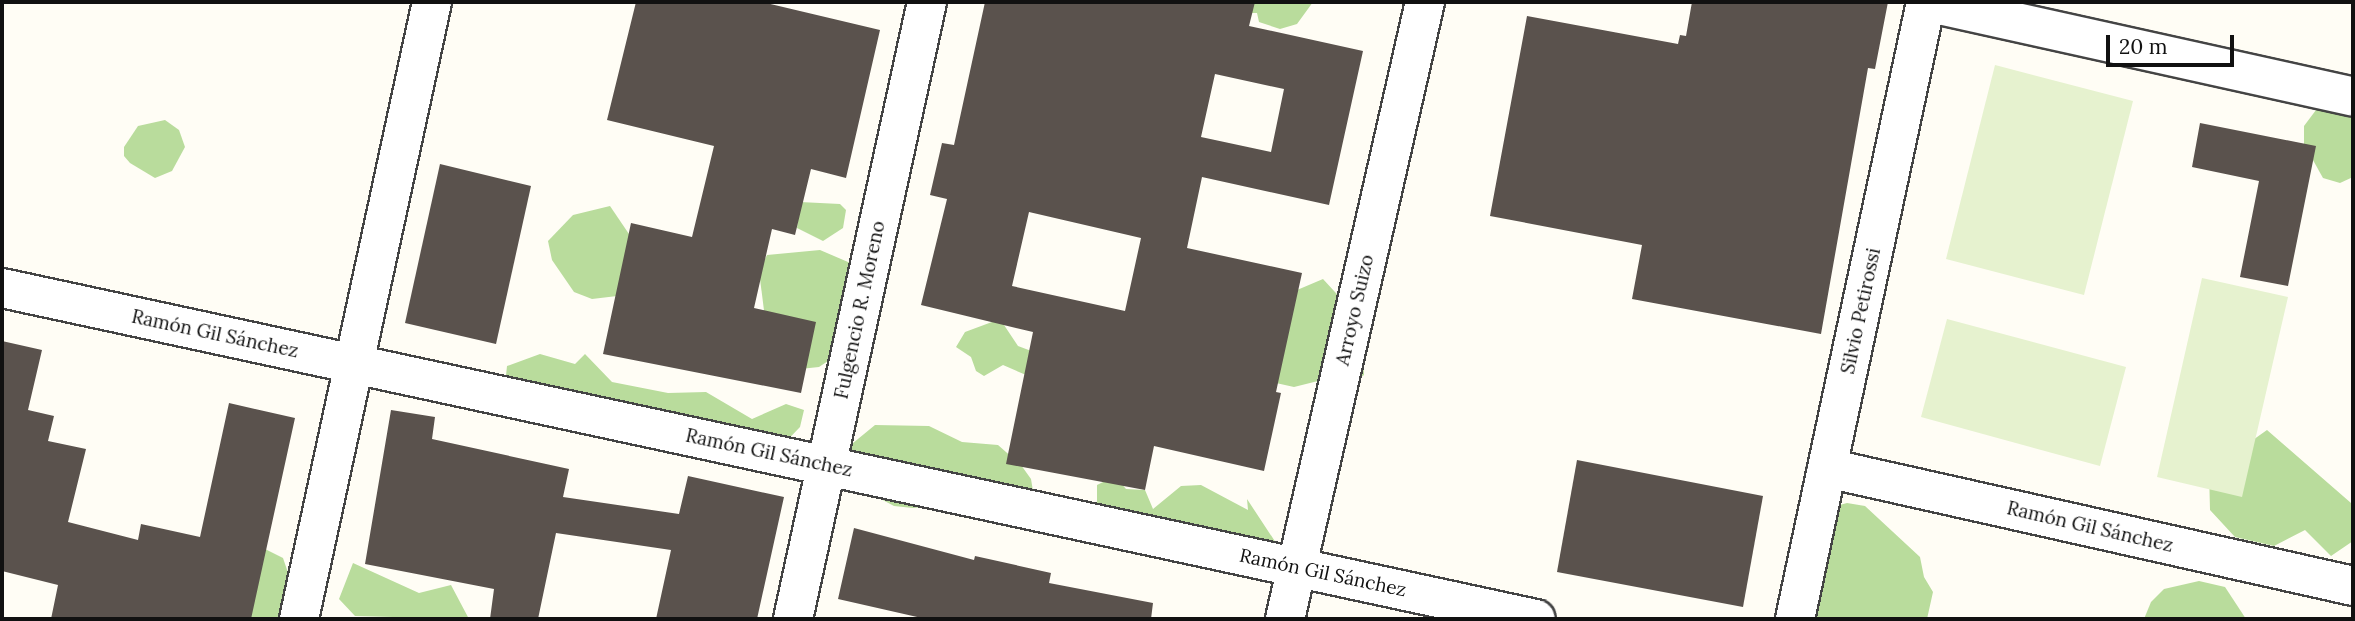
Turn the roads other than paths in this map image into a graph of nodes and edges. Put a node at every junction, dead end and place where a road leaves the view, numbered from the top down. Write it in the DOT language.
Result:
graph roads {
  1 [pos="432,2"];
  2 [pos="927,2"];
  3 [pos="1425,2"];
  4 [pos="1926,2"];
  5 [pos="2353,97"];
  6 [pos="2,288"];
  7 [pos="354,364"];
  8 [pos="827,466"];
  9 [pos="1827,468"];
  10 [pos="1297,568"];
  11 [pos="2353,586"];
  12 [pos="299,619"];
  13 [pos="793,619"];
  14 [pos="1285,619"];
  15 [pos="1536,619"];
  16 [pos="1795,619"];
  1 -- 7 [label="street"];
  2 -- 8 [label="street, Fulgencio R. Moreno"];
  3 -- 10 [label="street, Arroyo Suizo"];
  4 -- 5 [label="street"];
  4 -- 9 [label="street, Silvio Petirossi"];
  6 -- 7 [label="street, Ramón Gil Sánchez"];
  7 -- 8 [label="street, Ramón Gil Sánchez"];
  7 -- 12 [label="street"];
  8 -- 10 [label="street, Ramón Gil Sánchez"];
  8 -- 13 [label="street, Fulgencio R. Moreno"];
  9 -- 11 [label="street, Ramón Gil Sánchez"];
  9 -- 16 [label="street, Silvio Petirossi"];
  10 -- 14 [label="street, Arroyo Suizo"];
  10 -- 15 [label="street, Ramón Gil Sánchez"];
}
